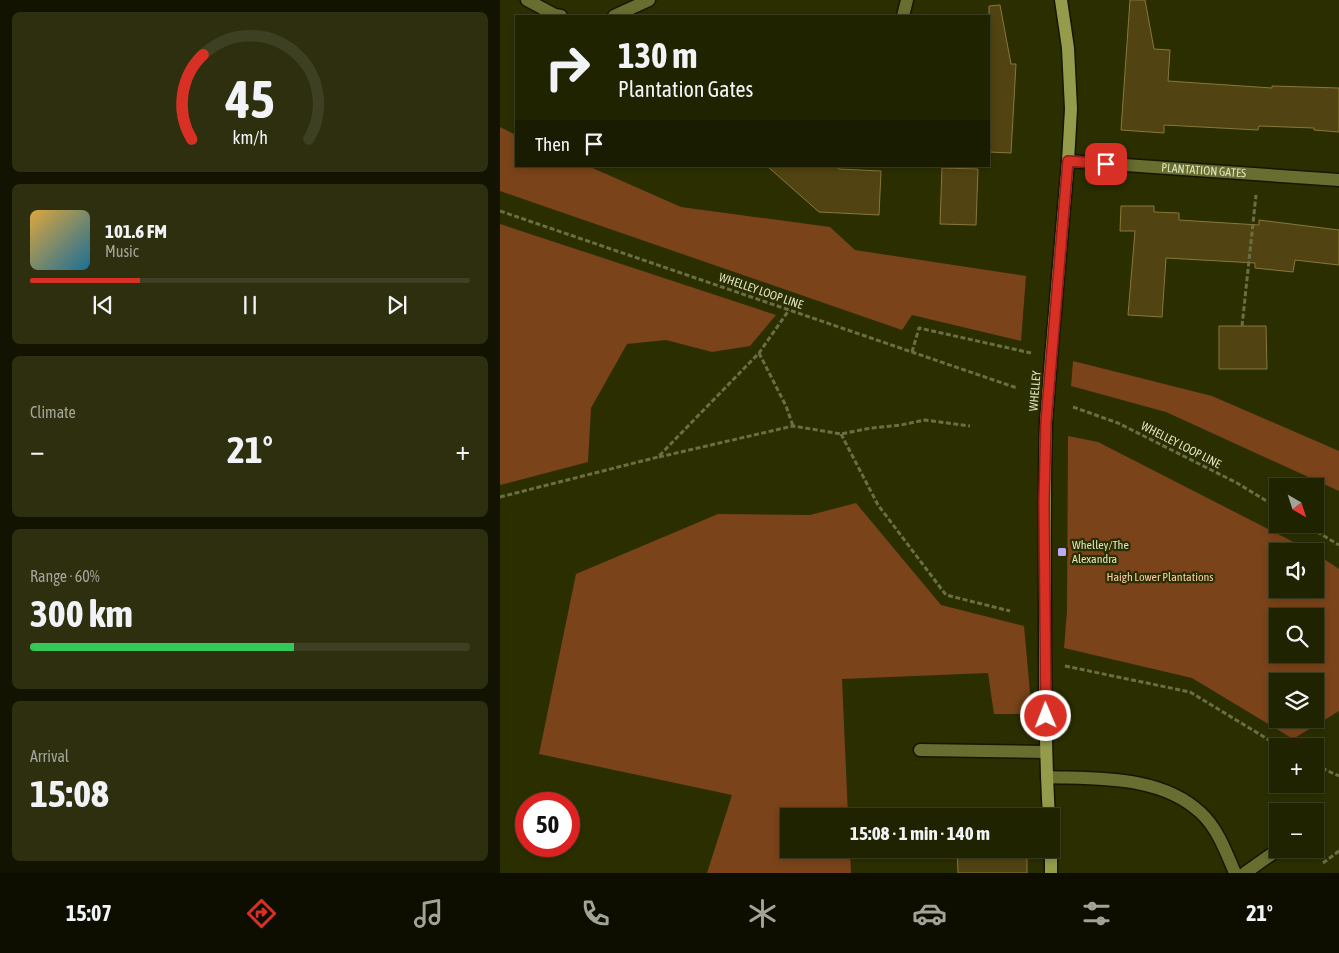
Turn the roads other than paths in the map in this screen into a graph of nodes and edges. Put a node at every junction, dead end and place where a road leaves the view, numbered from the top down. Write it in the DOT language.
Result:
graph roads {
  1 [pos="528,0"];
  2 [pos="649,0"];
  3 [pos="907,0"];
  4 [pos="1061,0"];
  5 [pos="555,15"];
  6 [pos="616,15"];
  7 [pos="903,15"];
  8 [pos="1068,161"];
  9 [pos="1339,180"];
  10 [pos="920,750"];
  11 [pos="1046,752"];
  12 [pos="1047,777"];
  13 [pos="1049,808"];
  14 [pos="1269,856"];
  15 [pos="1051,858"];
  16 [pos="1050,873"];
  17 [pos="1235,873"];
  18 [pos="1246,873"];
  1 -- 5 [label="street"];
  2 -- 6 [label="street"];
  3 -- 7 [label="street"];
  4 -- 8 [label="main road, WHELLEY"];
  8 -- 9 [label="street, PLANTATION GATES"];
  8 -- 11 [label="main road, WHELLEY, bridge"];
  10 -- 11 [label="street"];
  11 -- 12 [label="main road, WHELLEY"];
  12 -- 13 [label="main road, WHELLEY"];
  12 -- 17 [label="street"];
  14 -- 18 [label="street"];
  15 -- 16 [label="main road"];
}
